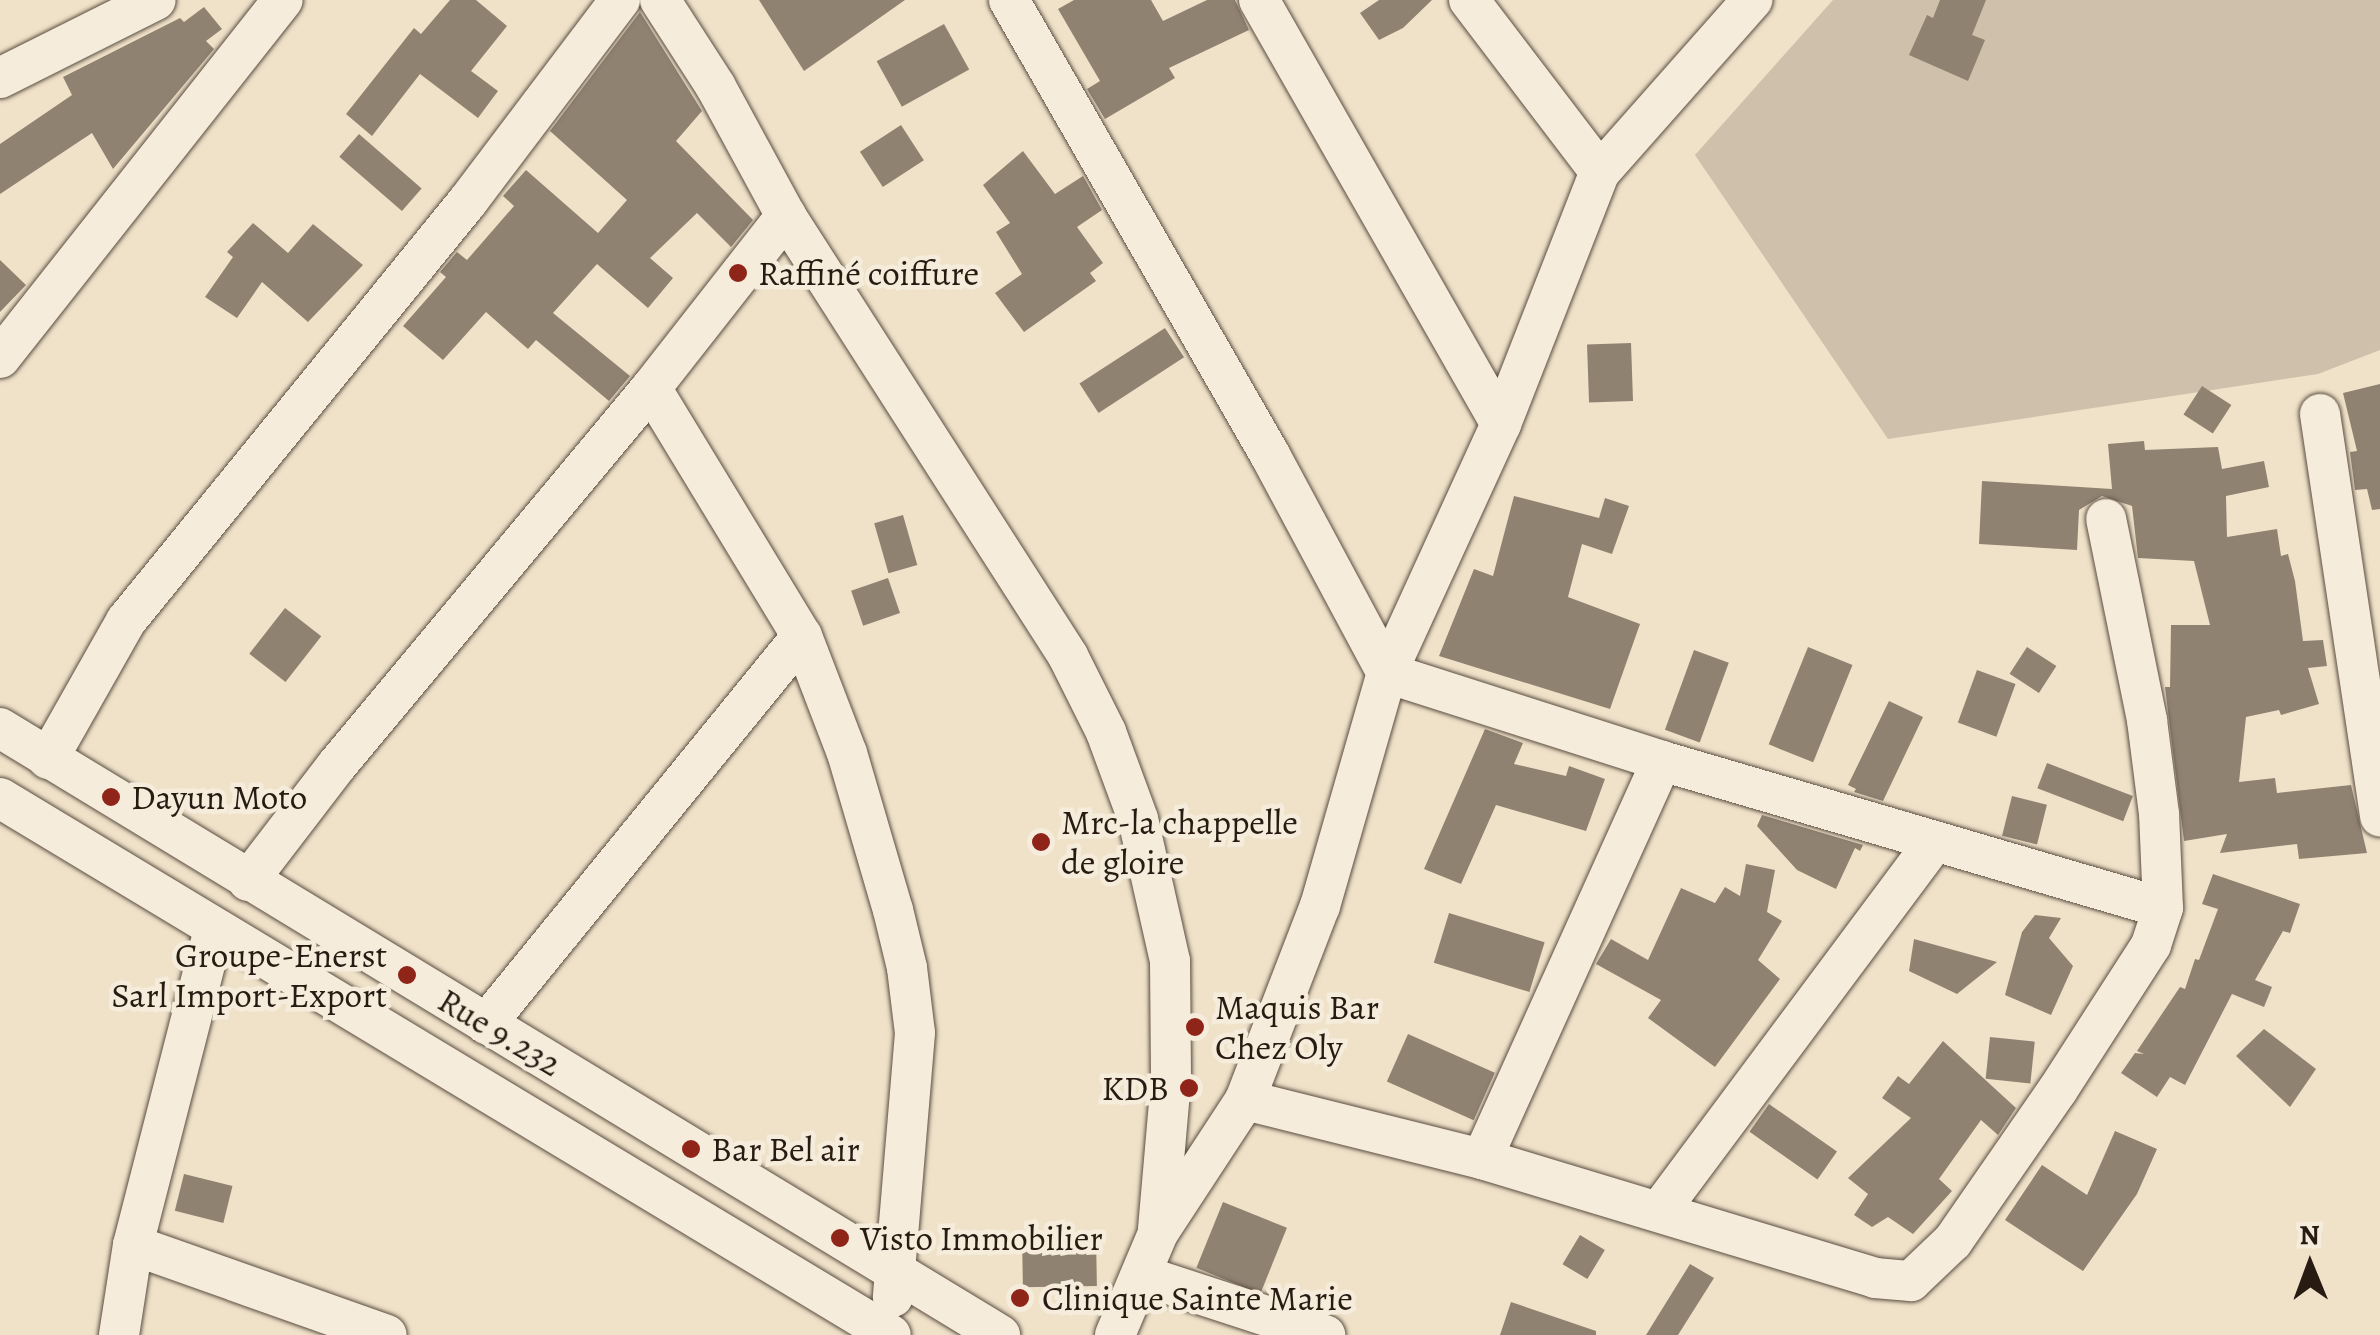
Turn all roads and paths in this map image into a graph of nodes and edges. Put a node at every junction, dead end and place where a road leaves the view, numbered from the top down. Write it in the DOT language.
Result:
graph roads {
  1 [pos="156,0"];
  2 [pos="284,0"];
  3 [pos="620,0"];
  4 [pos="660,0"];
  5 [pos="1009,0"];
  6 [pos="1259,0"];
  7 [pos="1469,0"];
  8 [pos="1752,0"];
  9 [pos="0,78"];
  10 [pos="1600,172"];
  11 [pos="786,216"];
  12 [pos="0,358"];
  13 [pos="652,388"];
  14 [pos="2320,414"];
  15 [pos="1501,424"];
  16 [pos="2106,519"];
  17 [pos="802,636"];
  18 [pos="1386,673"];
  19 [pos="0,728"];
  20 [pos="48,759"];
  21 [pos="1662,761"];
  22 [pos="0,798"];
  23 [pos="2380,817"];
  24 [pos="1935,840"];
  25 [pos="248,881"];
  26 [pos="2163,908"];
  27 [pos="214,930"];
  28 [pos="486,1024"];
  29 [pos="1245,1100"];
  30 [pos="1482,1159"];
  31 [pos="1660,1210"];
  32 [pos="1158,1233"];
  33 [pos="132,1244"];
  34 [pos="1141,1275"];
  35 [pos="898,1276"];
  36 [pos="887,1334"];
  37 [pos="119,1335"];
  38 [pos="387,1335"];
  39 [pos="1000,1335"];
  40 [pos="1115,1335"];
  41 [pos="1325,1335"];
  1 -- 9 [label="street"];
  2 -- 12 [label="street"];
  3 -- 20 [label="street"];
  4 -- 11 [label="street"];
  5 -- 18 [label="street"];
  6 -- 15 [label="street"];
  7 -- 10 [label="street"];
  8 -- 10 [label="street"];
  10 -- 15 [label="street"];
  11 -- 13 [label="street"];
  11 -- 32 [label="street"];
  13 -- 17 [label="street"];
  13 -- 25 [label="street"];
  14 -- 23 [label="street"];
  15 -- 18 [label="street"];
  16 -- 26 [label="street"];
  17 -- 28 [label="street"];
  17 -- 35 [label="street"];
  18 -- 21 [label="street"];
  18 -- 29 [label="street"];
  19 -- 20 [label="street, Rue 9.232"];
  20 -- 25 [label="street, Rue 9.232"];
  21 -- 24 [label="street"];
  21 -- 30 [label="street"];
  22 -- 27 [label="street, Rue 9.232"];
  24 -- 26 [label="street"];
  24 -- 31 [label="street"];
  25 -- 28 [label="street, Rue 9.232"];
  26 -- 31 [label="street"];
  27 -- 33 [label="street"];
  27 -- 36 [label="street, Rue 9.232"];
  28 -- 35 [label="street, Rue 9.232"];
  29 -- 30 [label="street"];
  29 -- 32 [label="street"];
  30 -- 31 [label="street"];
  32 -- 34 [label="street"];
  33 -- 37 [label="street"];
  33 -- 38 [label="street"];
  34 -- 40 [label="street"];
  34 -- 41 [label="street"];
  35 -- 36 [label="street"];
  35 -- 39 [label="street, Rue 9.232"];
}
